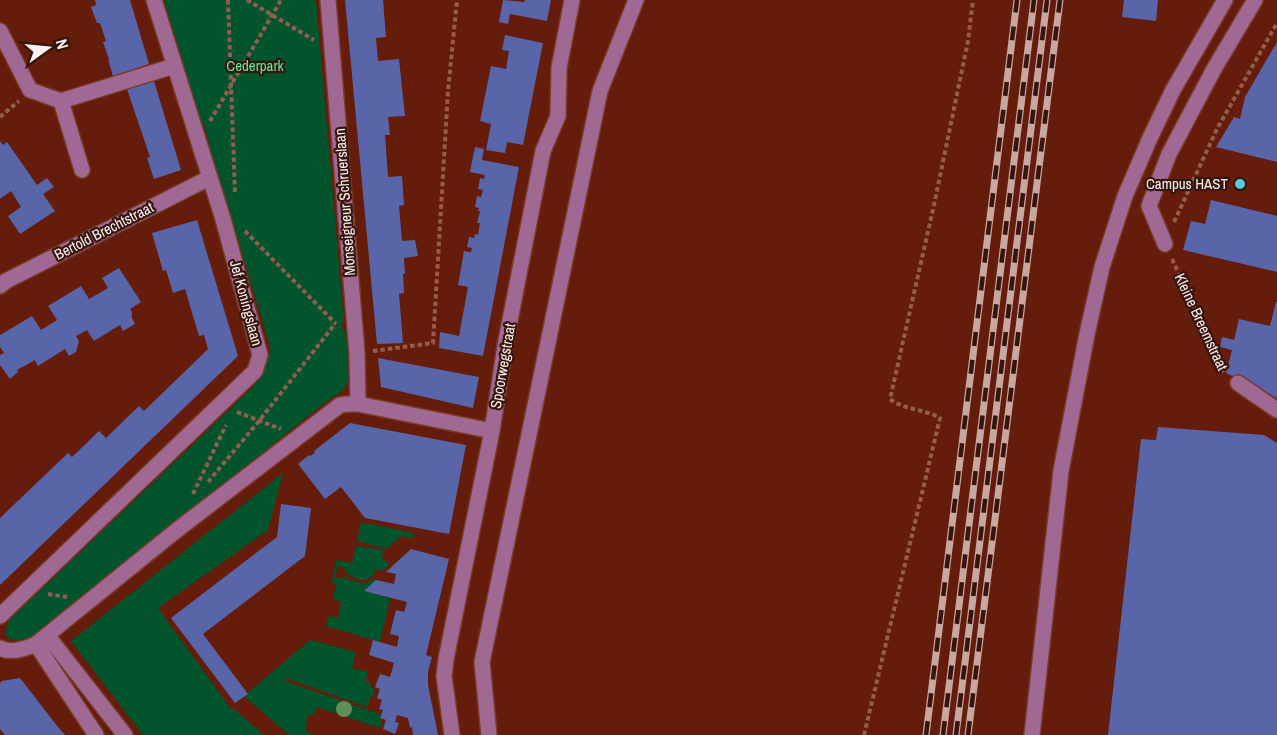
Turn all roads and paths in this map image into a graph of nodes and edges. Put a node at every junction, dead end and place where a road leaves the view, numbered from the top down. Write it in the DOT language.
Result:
graph roads {
  1 [pos="154,0"];
  2 [pos="228,0"];
  3 [pos="247,0"];
  4 [pos="280,0"];
  5 [pos="328,0"];
  6 [pos="457,0"];
  7 [pos="572,0"];
  8 [pos="636,0"];
  9 [pos="973,0"];
  10 [pos="1225,0"];
  11 [pos="1255,0"];
  12 [pos="272,15"];
  13 [pos="1277,23"];
  14 [pos="0,31"];
  15 [pos="334,61"];
  16 [pos="174,66"];
  17 [pos="231,85"];
  18 [pos="30,90"];
  19 [pos="61,101"];
  20 [pos="0,117"];
  21 [pos="200,150"];
  22 [pos="82,170"];
  23 [pos="209,178"];
  24 [pos="235,199"];
  25 [pos="223,219"];
  26 [pos="1165,244"];
  27 [pos="2,280"];
  28 [pos="335,324"];
  29 [pos="355,327"];
  30 [pos="357,353"];
  31 [pos="1238,383"];
  32 [pos="358,404"];
  33 [pos="227,407"];
  34 [pos="1277,411"];
  35 [pos="259,421"];
  36 [pos="286,430"];
  37 [pos="492,431"];
  38 [pos="26,591"];
  39 [pos="89,600"];
  40 [pos="0,616"];
  41 [pos="41,640"];
  42 [pos="0,648"];
  43 [pos="96,735"];
  44 [pos="125,735"];
  45 [pos="452,735"];
  46 [pos="489,735"];
  47 [pos="864,735"];
  48 [pos="1032,735"];
  1 -- 16 [label="street, Jef Koningslaan"];
  2 -- 17 [label="path"];
  3 -- 12 [label="path"];
  4 -- 12 [label="path"];
  5 -- 15 [label="street, Monseigneur Schruerslaan"];
  6 -- 30 [label="path"];
  7 -- 37 [label="street, Spoorwegstraat"];
  8 -- 46 [label="street"];
  9 -- 47 [label="path"];
  10 -- 48 [label="street"];
  11 -- 26 [label="street"];
  12 -- 15 [label="path"];
  12 -- 17 [label="path"];
  13 -- 26 [label="path"];
  14 -- 18 [label="street"];
  15 -- 29 [label="street, Monseigneur Schruerslaan"];
  16 -- 19 [label="street"];
  16 -- 21 [label="street, Jef Koningslaan"];
  17 -- 21 [label="path"];
  17 -- 24 [label="path"];
  18 -- 19 [label="street"];
  18 -- 20 [label="path"];
  19 -- 22 [label="street"];
  21 -- 23 [label="street, Jef Koningslaan"];
  23 -- 25 [label="street, Jef Koningslaan"];
  23 -- 27 [label="street, Bertold Brechtstraat"];
  25 -- 28 [label="path"];
  25 -- 33 [label="street, Jef Koningslaan"];
  26 -- 31 [label="path, Kleine Breemstraat"];
  28 -- 29 [label="path"];
  28 -- 35 [label="path"];
  29 -- 30 [label="street, Monseigneur Schruerslaan"];
  30 -- 32 [label="street, Monseigneur Schruerslaan"];
  31 -- 34 [label="street, Kleine Breemstraat"];
  32 -- 37 [label="street"];
  32 -- 39 [label="street"];
  33 -- 35 [label="path"];
  33 -- 35 [label="path"];
  33 -- 38 [label="street, Jef Koningslaan"];
  35 -- 36 [label="path"];
  37 -- 45 [label="street, Spoorwegstraat"];
  38 -- 39 [label="path"];
  38 -- 40 [label="street, Jef Koningslaan"];
  39 -- 41 [label="street"];
  41 -- 42 [label="street"];
  41 -- 43 [label="street"];
  41 -- 44 [label="street"];
}
